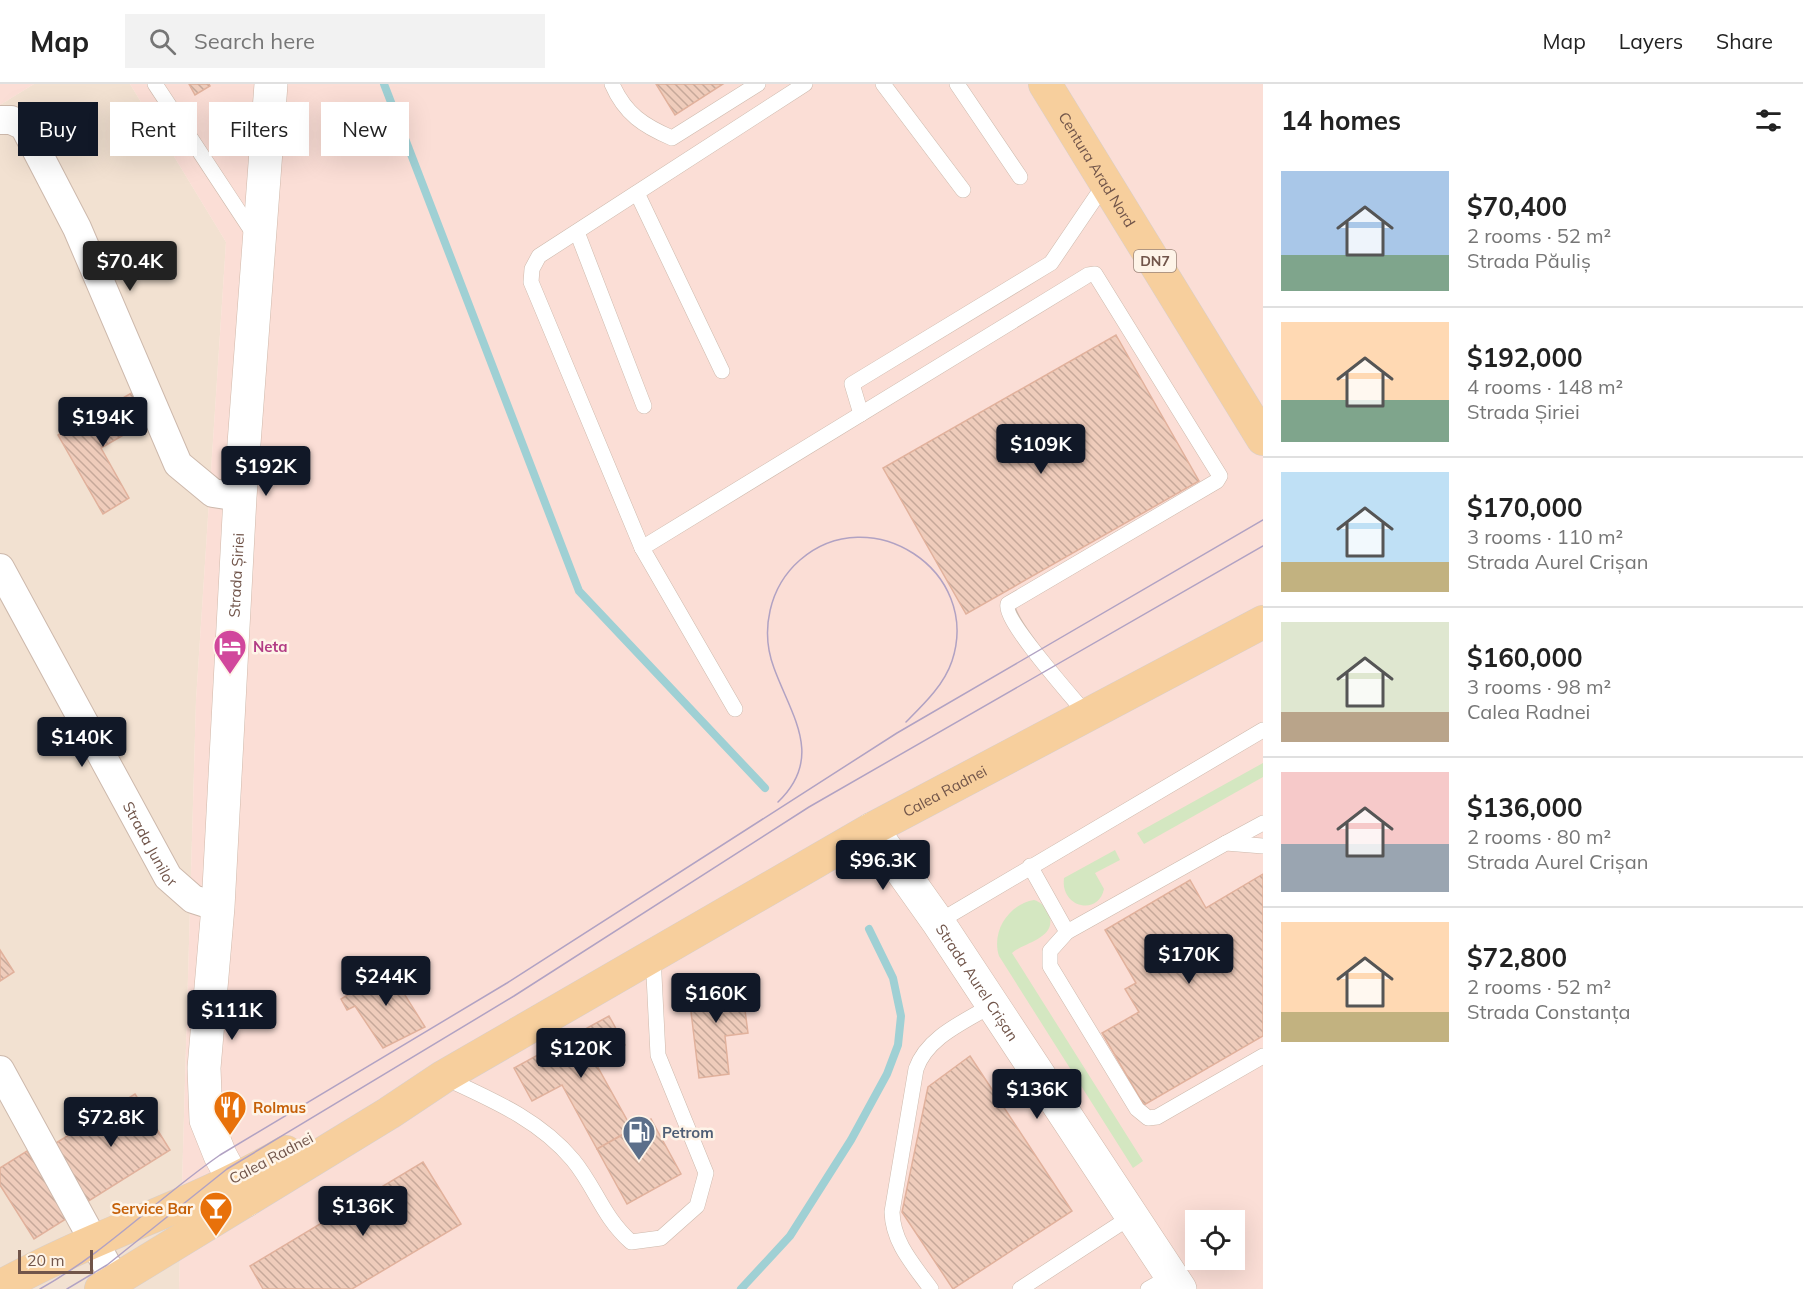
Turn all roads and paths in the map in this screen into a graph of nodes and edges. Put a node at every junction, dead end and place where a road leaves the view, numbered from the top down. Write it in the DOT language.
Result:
graph roads {
  1 [pos="155,84"];
  2 [pos="271,84"];
  3 [pos="612,84"];
  4 [pos="758,84"];
  5 [pos="805,84"];
  6 [pos="883,84"];
  7 [pos="957,84"];
  8 [pos="1045,84"];
  9 [pos="6,120"];
  10 [pos="1020,177"];
  11 [pos="1106,182"];
  12 [pos="963,190"];
  13 [pos="637,193"];
  14 [pos="577,232"];
  15 [pos="258,241"];
  16 [pos="722,371"];
  17 [pos="644,406"];
  18 [pos="861,414"];
  19 [pos="1263,439"];
  20 [pos="240,497"];
  21 [pos="642,548"];
  22 [pos="0,568"];
  23 [pos="1263,622"];
  24 [pos="735,709"];
  25 [pos="1087,714"];
  26 [pos="1263,730"];
  27 [pos="1263,823"];
  28 [pos="872,829"];
  29 [pos="1226,843"];
  30 [pos="1263,846"];
  31 [pos="1030,866"];
  32 [pos="218,907"];
  33 [pos="938,922"];
  34 [pos="1067,932"];
  35 [pos="653,955"];
  36 [pos="992,1005"];
  37 [pos="1263,1056"];
  38 [pos="0,1070"];
  39 [pos="443,1077"];
  40 [pos="239,1190"];
  41 [pos="1132,1216"];
  42 [pos="93,1239"];
  43 [pos="1166,1284"];
  44 [pos="114,1286"];
  45 [pos="0,1287"];
  46 [pos="931,1289"];
  47 [pos="1020,1289"];
  1 -- 15 [label="lane"];
  2 -- 15 [label="main road, Strada Șiriei"];
  3 -- 4 [label="lane"];
  5 -- 13 [label="lane"];
  6 -- 12 [label="lane"];
  7 -- 10 [label="lane"];
  8 -- 11 [label="main road, Centura Arad Nord / DN7"];
  9 -- 20 [label="street"];
  11 -- 18 [label="lane"];
  11 -- 19 [label="main road, Centura Arad Nord / DN7"];
  13 -- 14 [label="lane"];
  13 -- 16 [label="lane"];
  14 -- 17 [label="lane"];
  14 -- 21 [label="lane"];
  15 -- 20 [label="main road, Strada Șiriei"];
  18 -- 21 [label="lane"];
  18 -- 25 [label="lane"];
  20 -- 32 [label="main road, Strada Șiriei"];
  21 -- 24 [label="lane"];
  22 -- 32 [label="street, Strada Junilor"];
  23 -- 25 [label="main road, Calea Radnei"];
  25 -- 28 [label="main road, Calea Radnei"];
  26 -- 31 [label="lane"];
  27 -- 29 [label="lane"];
  28 -- 33 [label="main road, Strada Aurel Crișan"];
  28 -- 35 [label="main road, Calea Radnei"];
  29 -- 30 [label="lane"];
  29 -- 34 [label="lane"];
  31 -- 33 [label="lane"];
  31 -- 34 [label="lane"];
  32 -- 40 [label="main road, Strada Șiriei"];
  33 -- 36 [label="main road, Strada Aurel Crișan"];
  34 -- 37 [label="lane"];
  35 -- 39 [label="main road, Calea Radnei"];
  35 -- 39 [label="lane"];
  36 -- 41 [label="main road, Strada Aurel Crișan"];
  36 -- 46 [label="lane"];
  38 -- 42 [label="street"];
  39 -- 40 [label="main road, Calea Radnei"];
  39 -- 44 [label="main road"];
  40 -- 42 [label="main road, Calea Radnei"];
  40 -- 44 [label="main road, Calea Radnei"];
  41 -- 43 [label="main road, Strada Aurel Crișan"];
  41 -- 47 [label="lane"];
  42 -- 44 [label="street"];
  42 -- 45 [label="main road, Calea Radnei"];
}
